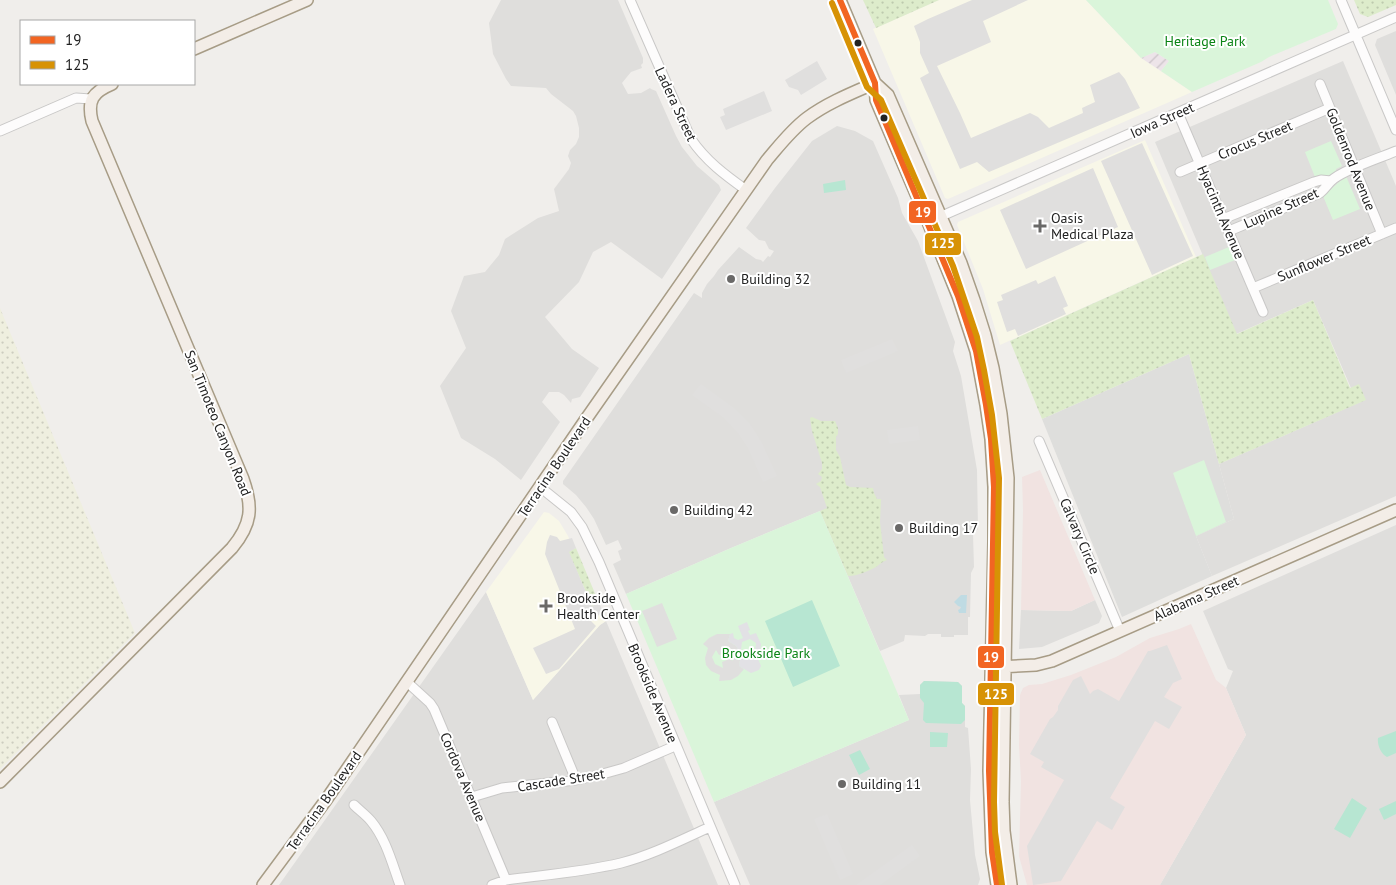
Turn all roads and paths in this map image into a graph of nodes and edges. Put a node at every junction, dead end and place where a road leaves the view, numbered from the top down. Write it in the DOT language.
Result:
graph roads {
  1 [pos="307,0"];
  2 [pos="630,0"];
  3 [pos="840,0"];
  4 [pos="1341,0"];
  5 [pos="1396,17"];
  6 [pos="1356,35"];
  7 [pos="195,49"];
  8 [pos="875,83"];
  9 [pos="1320,84"];
  10 [pos="110,85"];
  11 [pos="91,100"];
  12 [pos="1330,108"];
  13 [pos="1178,113"];
  14 [pos="1396,130"];
  15 [pos="0,131"];
  16 [pos="1396,151"];
  17 [pos="1200,163"];
  18 [pos="1355,168"];
  19 [pos="1180,172"];
  20 [pos="1330,181"];
  21 [pos="746,190"];
  22 [pos="940,217"];
  23 [pos="1223,219"];
  24 [pos="928,222"];
  25 [pos="1396,228"];
  26 [pos="1229,231"];
  27 [pos="1382,234"];
  28 [pos="1253,288"];
  29 [pos="1263,312"];
  30 [pos="993,368"];
  31 [pos="980,370"];
  32 [pos="1039,441"];
  33 [pos="540,487"];
  34 [pos="1396,510"];
  35 [pos="1120,630"];
  36 [pos="991,667"];
  37 [pos="1005,667"];
  38 [pos="407,682"];
  39 [pos="552,722"];
  40 [pos="676,746"];
  41 [pos="576,780"];
  42 [pos="0,782"];
  43 [pos="472,797"];
  44 [pos="354,805"];
  45 [pos="710,827"];
  46 [pos="506,880"];
  47 [pos="264,885"];
  48 [pos="400,885"];
  49 [pos="492,885"];
  50 [pos="735,885"];
  51 [pos="996,885"];
  52 [pos="1011,885"];
  1 -- 7 [label="main road"];
  2 -- 21 [label="street, Ladera Street"];
  3 -- 8 [label="main road"];
  4 -- 6 [label="street"];
  5 -- 6 [label="street, Iowa Street"];
  6 -- 13 [label="street, Iowa Street"];
  6 -- 14 [label="street"];
  8 -- 21 [label="main road, Terracina Boulevard"];
  8 -- 22 [label="main road"];
  8 -- 24 [label="main road"];
  9 -- 12 [label="street, Goldenrod Avenue"];
  10 -- 11 [label="main road"];
  11 -- 15 [label="street"];
  11 -- 42 [label="main road, San Timoteo Canyon Road"];
  12 -- 17 [label="street, Crocus Street"];
  12 -- 18 [label="street, Goldenrod Avenue"];
  13 -- 17 [label="street, Hyacinth Avenue"];
  13 -- 22 [label="street, Iowa Street"];
  16 -- 18 [label="street, Lupine Street"];
  17 -- 19 [label="street, Crocus Street"];
  17 -- 23 [label="street, Hyacinth Avenue"];
  18 -- 20 [label="street, Lupine Street"];
  18 -- 27 [label="street, Goldenrod Avenue"];
  20 -- 23 [label="street, Lupine Street"];
  20 -- 26 [label="street, Lupine Street"];
  21 -- 33 [label="main road, Terracina Boulevard"];
  22 -- 24 [label="street, Iowa Street"];
  22 -- 30 [label="main road"];
  23 -- 26 [label="street, Hyacinth Avenue"];
  24 -- 31 [label="main road"];
  25 -- 27 [label="street, Sunflower Street"];
  26 -- 28 [label="street, Hyacinth Avenue"];
  27 -- 28 [label="street, Sunflower Street"];
  28 -- 29 [label="street, Hyacinth Avenue"];
  30 -- 31 [label="main road"];
  30 -- 37 [label="main road"];
  31 -- 36 [label="main road"];
  32 -- 35 [label="street, Calvary Circle"];
  33 -- 38 [label="main road, Terracina Boulevard"];
  33 -- 40 [label="street, Brookside Avenue"];
  34 -- 35 [label="main road, Alabama Street"];
  35 -- 37 [label="main road, Alabama Street"];
  36 -- 37 [label="main road, Alabama Street"];
  36 -- 51 [label="main road"];
  37 -- 52 [label="main road"];
  38 -- 43 [label="street, Cordova Avenue"];
  38 -- 47 [label="main road, Terracina Boulevard"];
  39 -- 41 [label="street"];
  40 -- 41 [label="street, Cascade Street"];
  40 -- 45 [label="street, Brookside Avenue"];
  41 -- 43 [label="street, Cascade Street"];
  43 -- 46 [label="street, Cordova Avenue"];
  44 -- 48 [label="street"];
  45 -- 46 [label="street"];
  45 -- 50 [label="street, Brookside Avenue"];
  46 -- 49 [label="street"];
}
